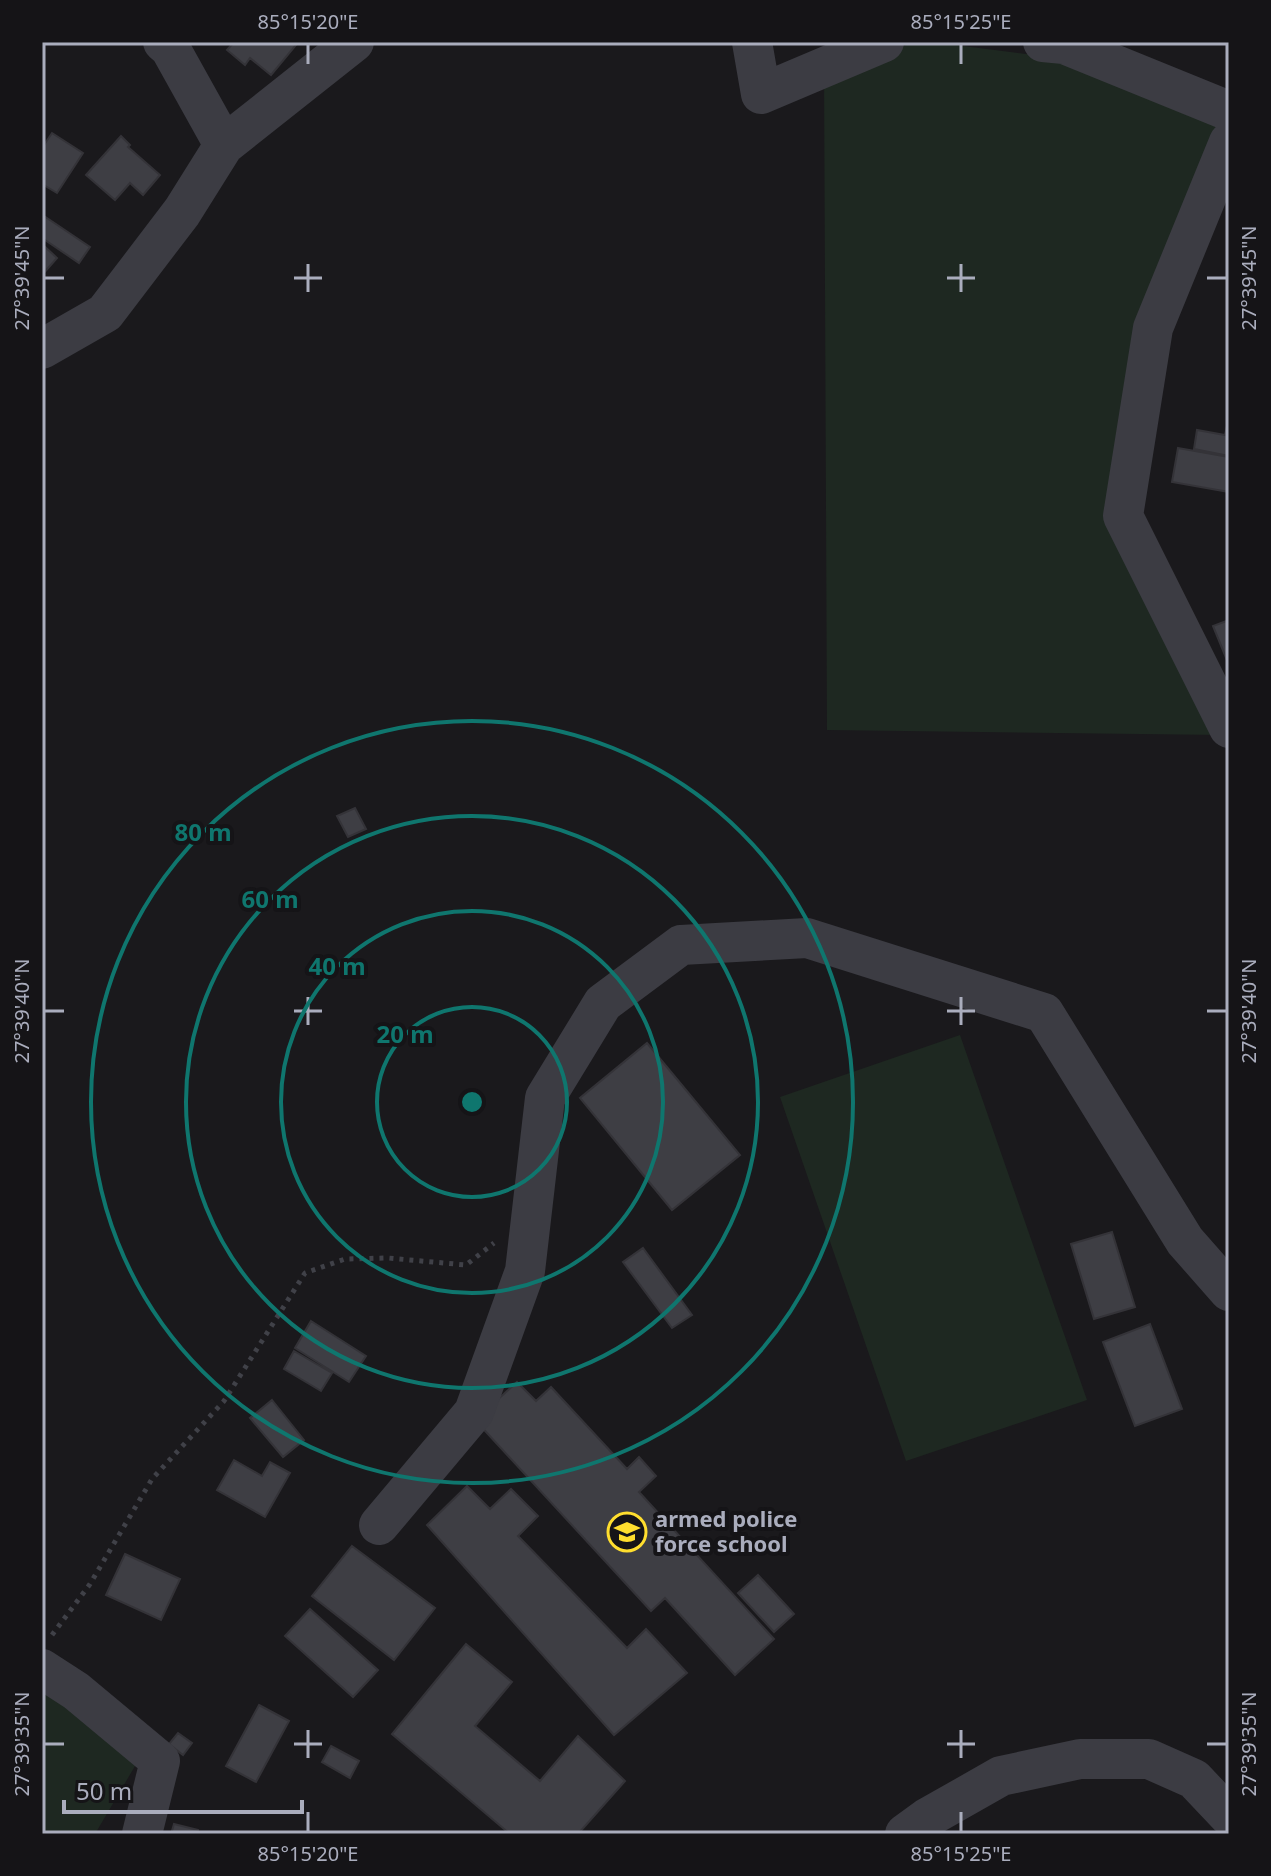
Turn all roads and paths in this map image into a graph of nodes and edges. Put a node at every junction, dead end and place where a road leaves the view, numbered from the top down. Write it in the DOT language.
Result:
graph roads {
  1 [pos="163,42"];
  2 [pos="354,42"];
  3 [pos="752,42"];
  4 [pos="884,42"];
  5 [pos="1043,42"];
  6 [pos="1229,111"];
  7 [pos="1229,142"];
  8 [pos="224,145"];
  9 [pos="42,349"];
  10 [pos="1229,728"];
  11 [pos="499,1239"];
  12 [pos="1229,1291"];
  13 [pos="379,1525"];
  14 [pos="46,1653"];
  15 [pos="1229,1816"];
  16 [pos="142,1834"];
  17 [pos="905,1834"];
  1 -- 8 [label="street"];
  2 -- 8 [label="street"];
  3 -- 4 [label="street"];
  5 -- 6 [label="street"];
  7 -- 10 [label="street"];
  8 -- 9 [label="street"];
  11 -- 14 [label="path"];
  12 -- 13 [label="street"];
  14 -- 16 [label="street"];
  15 -- 17 [label="street"];
}
